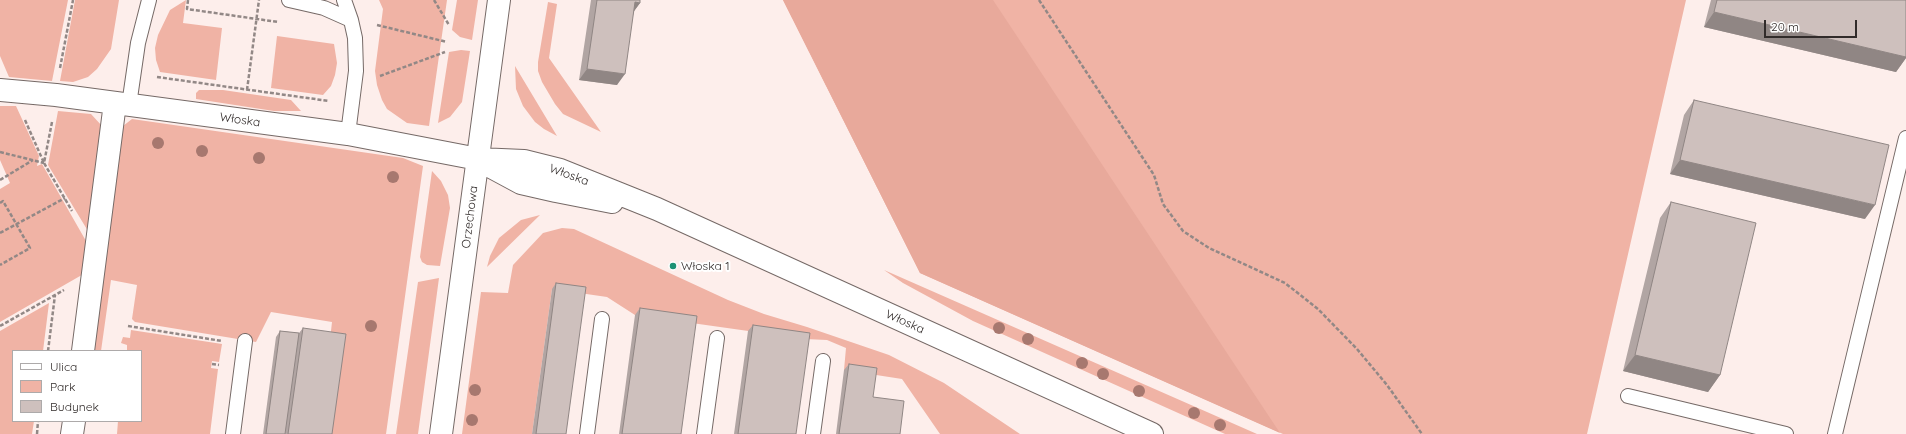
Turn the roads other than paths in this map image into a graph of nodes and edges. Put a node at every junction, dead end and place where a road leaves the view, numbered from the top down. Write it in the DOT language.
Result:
graph roads {
  1 [pos="148,0"];
  2 [pos="289,0"];
  3 [pos="344,0"];
  4 [pos="499,0"];
  5 [pos="351,20"];
  6 [pos="0,90"];
  7 [pos="122,104"];
  8 [pos="348,134"];
  9 [pos="1906,138"];
  10 [pos="478,159"];
  11 [pos="602,319"];
  12 [pos="717,338"];
  13 [pos="244,343"];
  14 [pos="83,350"];
  15 [pos="824,361"];
  16 [pos="1628,396"];
  17 [pos="74,422"];
  18 [pos="72,434"];
  19 [pos="233,434"];
  20 [pos="441,434"];
  21 [pos="587,434"];
  22 [pos="704,434"];
  23 [pos="813,434"];
  24 [pos="1152,434"];
  25 [pos="1786,434"];
  26 [pos="1835,434"];
  1 -- 7 [label="lane"];
  2 -- 5 [label="lane"];
  3 -- 5 [label="lane"];
  4 -- 10 [label="street, Orzechowa"];
  5 -- 8 [label="lane"];
  6 -- 7 [label="street, Włoska"];
  7 -- 8 [label="street, Włoska"];
  7 -- 14 [label="street"];
  8 -- 10 [label="street, Włoska"];
  9 -- 26 [label="lane"];
  10 -- 20 [label="street, Orzechowa"];
  10 -- 24 [label="street, Włoska"];
  11 -- 21 [label="lane"];
  12 -- 22 [label="lane"];
  13 -- 19 [label="lane"];
  15 -- 23 [label="lane"];
  16 -- 25 [label="lane"];
  17 -- 18 [label="street"];
}
